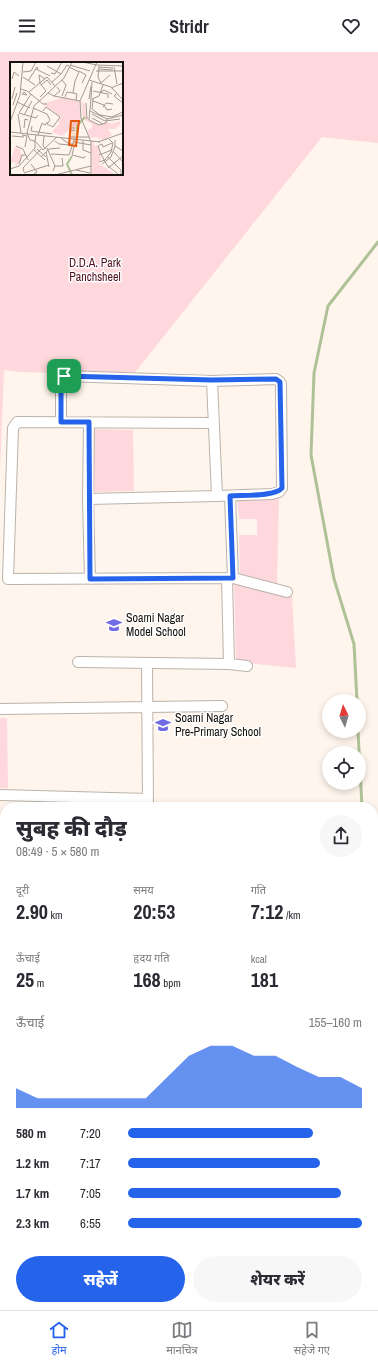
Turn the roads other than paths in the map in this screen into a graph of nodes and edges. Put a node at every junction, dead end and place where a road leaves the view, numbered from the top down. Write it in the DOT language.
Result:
graph roads {
  1 [pos="212,380"];
  2 [pos="61,422"];
  3 [pos="89,422"];
  4 [pos="213,423"];
  5 [pos="216,496"];
  6 [pos="230,496"];
  7 [pos="88,498"];
  8 [pos="230,578"];
  9 [pos="4,579"];
  10 [pos="90,579"];
  11 [pos="287,592"];
  12 [pos="78,662"];
  13 [pos="148,664"];
  14 [pos="229,664"];
  15 [pos="247,666"];
  16 [pos="222,706"];
  17 [pos="148,707"];
  18 [pos="0,708"];
  19 [pos="0,795"];
  20 [pos="130,802"];
  21 [pos="148,802"];
  1 -- 2 [label="street"];
  1 -- 4 [label="street"];
  1 -- 6 [label="street"];
  2 -- 3 [label="street"];
  2 -- 9 [label="street"];
  3 -- 4 [label="street"];
  3 -- 7 [label="street"];
  4 -- 5 [label="street"];
  5 -- 6 [label="street"];
  5 -- 7 [label="street"];
  6 -- 8 [label="street"];
  7 -- 10 [label="street"];
  8 -- 10 [label="street"];
  8 -- 11 [label="street"];
  8 -- 14 [label="street"];
  9 -- 10 [label="street"];
  12 -- 13 [label="street"];
  13 -- 14 [label="street"];
  13 -- 17 [label="street"];
  14 -- 15 [label="street"];
  16 -- 17 [label="street"];
  17 -- 18 [label="street"];
  17 -- 21 [label="street"];
  19 -- 20 [label="street"];
}
